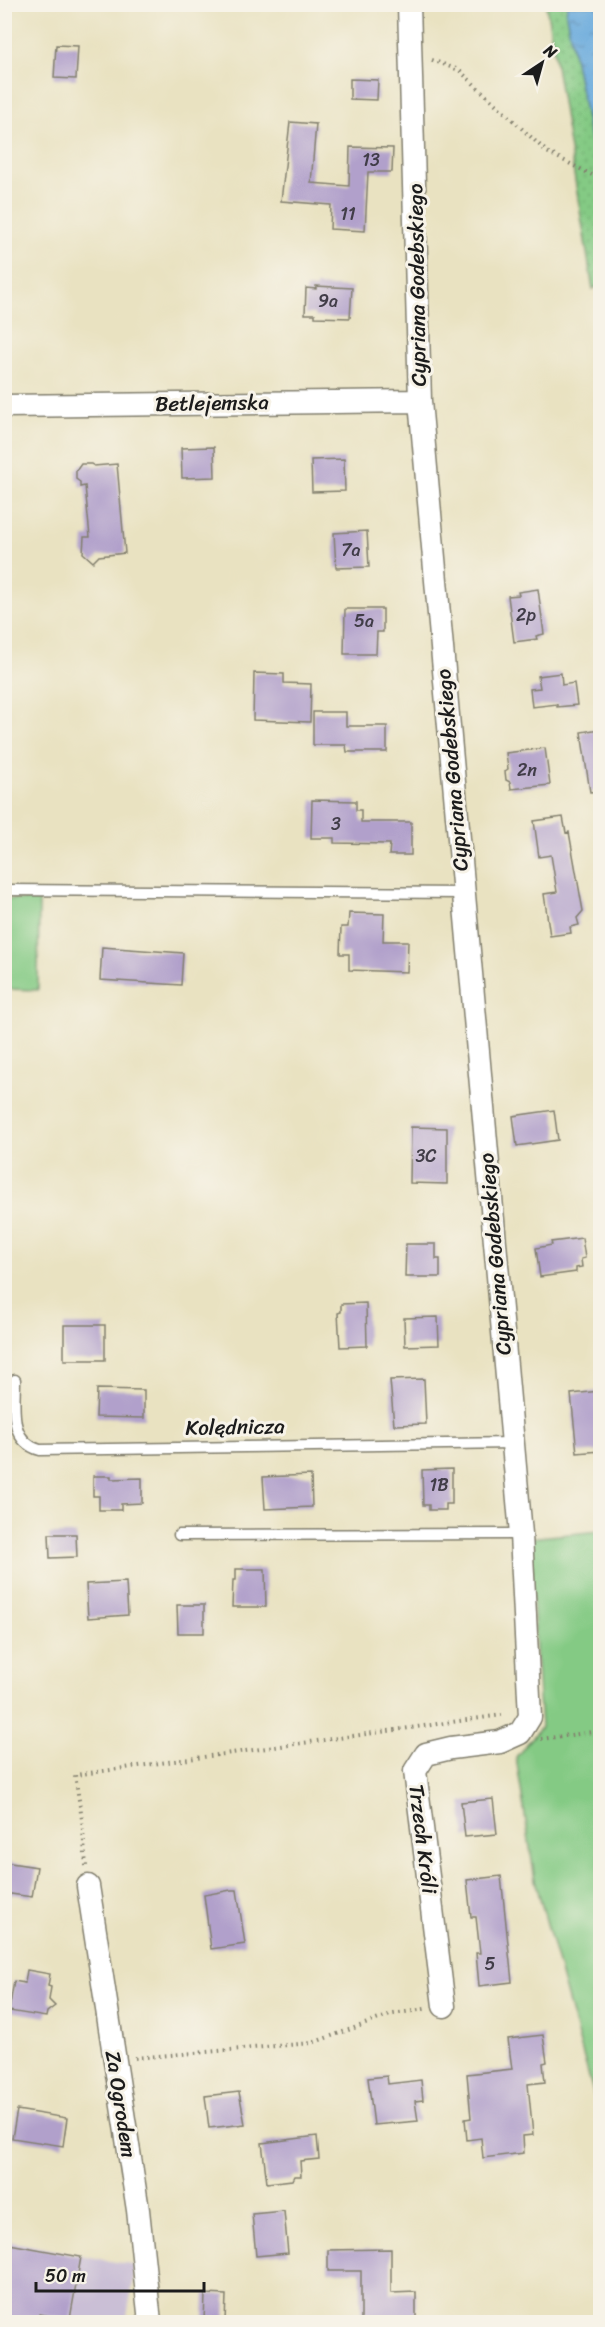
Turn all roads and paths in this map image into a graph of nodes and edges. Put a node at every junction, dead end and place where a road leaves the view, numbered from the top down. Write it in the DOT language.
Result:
graph roads {
  1 [pos="409,4"];
  2 [pos="412,52"];
  3 [pos="600,180"];
  4 [pos="420,401"];
  5 [pos="4,406"];
  6 [pos="4,890"];
  7 [pos="463,893"];
  8 [pos="15,1380"];
  9 [pos="513,1443"];
  10 [pos="521,1534"];
  11 [pos="178,1535"];
  12 [pos="527,1721"];
  13 [pos="600,1731"];
  14 [pos="88,1886"];
  15 [pos="444,2006"];
  16 [pos="113,2060"];
  17 [pos="150,2322"];
  1 -- 2 [label="street, Cypriana Godebskiego"];
  2 -- 3 [label="path"];
  2 -- 4 [label="street, Cypriana Godebskiego"];
  4 -- 5 [label="street, Betlejemska"];
  4 -- 7 [label="street, Cypriana Godebskiego"];
  6 -- 7 [label="lane"];
  7 -- 9 [label="street, Cypriana Godebskiego"];
  8 -- 9 [label="lane, Kolędnicza"];
  9 -- 10 [label="street, Cypriana Godebskiego"];
  10 -- 11 [label="lane"];
  10 -- 12 [label="street, Cypriana Godebskiego"];
  12 -- 13 [label="path"];
  12 -- 14 [label="path"];
  12 -- 15 [label="street, Trzech Króli"];
  14 -- 16 [label="street, Za Ogrodem"];
  15 -- 16 [label="path"];
  16 -- 17 [label="street, Za Ogrodem"];
}
